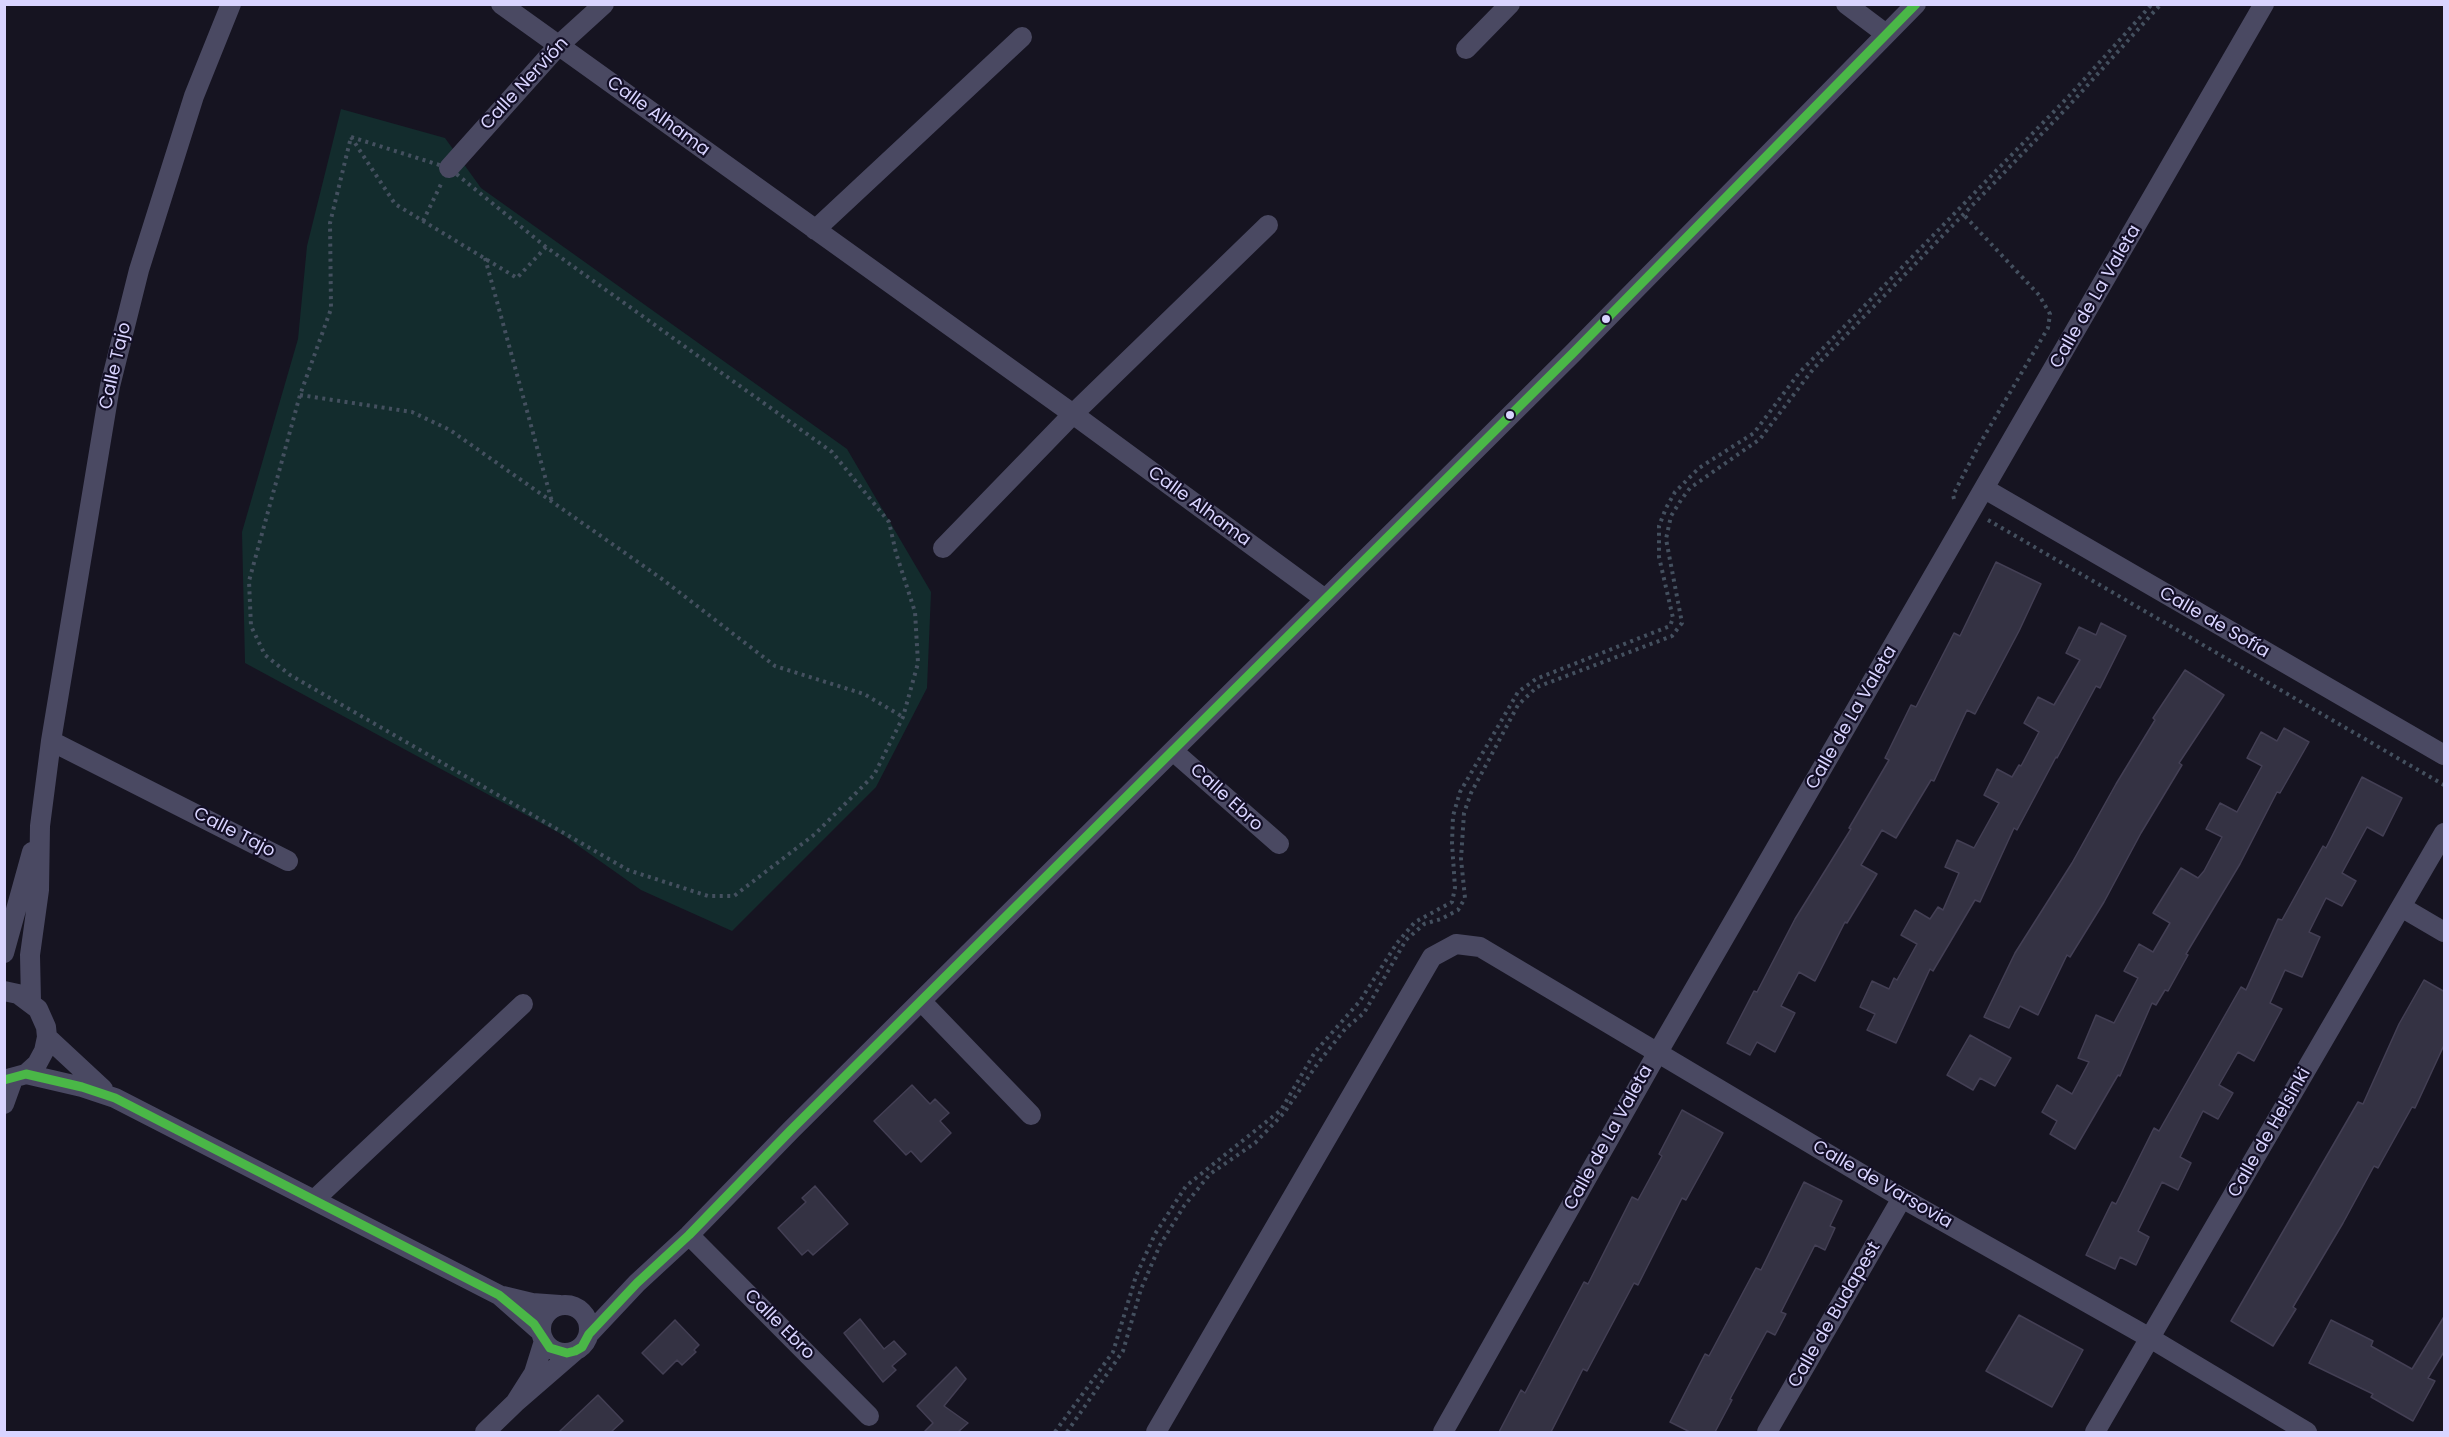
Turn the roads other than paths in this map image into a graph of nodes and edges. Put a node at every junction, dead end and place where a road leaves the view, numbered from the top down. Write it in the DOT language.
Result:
graph roads {
  1 [pos="231,4"];
  2 [pos="501,4"];
  3 [pos="604,4"];
  4 [pos="1510,4"];
  5 [pos="1846,4"];
  6 [pos="1916,4"];
  7 [pos="2264,4"];
  8 [pos="1886,34"];
  9 [pos="1022,37"];
  10 [pos="559,45"];
  11 [pos="1466,49"];
  12 [pos="449,168"];
  13 [pos="1268,225"];
  14 [pos="815,230"];
  15 [pos="1073,414"];
  16 [pos="1985,489"];
  17 [pos="943,548"];
  18 [pos="1325,599"];
  19 [pos="51,741"];
  20 [pos="1173,751"];
  21 [pos="2445,755"];
  22 [pos="40,826"];
  23 [pos="2445,833"];
  24 [pos="1279,844"];
  25 [pos="288,861"];
  26 [pos="2403,908"];
  27 [pos="2445,932"];
  28 [pos="4,953"];
  29 [pos="4,991"];
  30 [pos="31,1002"];
  31 [pos="922,1002"];
  32 [pos="523,1004"];
  33 [pos="47,1037"];
  34 [pos="1658,1052"];
  35 [pos="15,1078"];
  36 [pos="115,1098"];
  37 [pos="4,1104"];
  38 [pos="1031,1114"];
  39 [pos="1902,1198"];
  40 [pos="314,1200"];
  41 [pos="689,1235"];
  42 [pos="637,1283"];
  43 [pos="499,1295"];
  44 [pos="569,1306"];
  45 [pos="589,1334"];
  46 [pos="542,1337"];
  47 [pos="2150,1338"];
  48 [pos="575,1351"];
  49 [pos="515,1403"];
  50 [pos="869,1416"];
  51 [pos="485,1432"];
  52 [pos="1156,1432"];
  53 [pos="1443,1432"];
  54 [pos="1767,1432"];
  55 [pos="2096,1432"];
  56 [pos="2307,1432"];
  1 -- 19 [label="street, Calle Tajo"];
  2 -- 10 [label="street, Calle Alhama"];
  3 -- 10 [label="street, Calle Nervión"];
  4 -- 11 [label="street"];
  5 -- 8 [label="street"];
  6 -- 8 [label="street, Calle Ebro"];
  7 -- 16 [label="street, Calle de La Valeta"];
  8 -- 18 [label="street, Calle Ebro"];
  9 -- 14 [label="street"];
  10 -- 12 [label="street, Calle Nervión"];
  10 -- 14 [label="street, Calle Alhama"];
  13 -- 15 [label="street"];
  14 -- 15 [label="street, Calle Alhama"];
  15 -- 17 [label="street"];
  15 -- 18 [label="street, Calle Alhama"];
  16 -- 21 [label="street, Calle de Sofía"];
  16 -- 34 [label="street, Calle de La Valeta"];
  18 -- 20 [label="street, Calle Ebro"];
  19 -- 22 [label="street, Calle Tajo"];
  19 -- 25 [label="street, Calle Tajo"];
  20 -- 24 [label="street, Calle Ebro"];
  20 -- 31 [label="street, Calle Ebro"];
  22 -- 28 [label="street, Calle Tajo"];
  22 -- 30 [label="street, Calle Tajo"];
  23 -- 26 [label="street, Calle de Helsinki"];
  26 -- 27 [label="street"];
  26 -- 47 [label="street, Calle de Helsinki"];
  29 -- 30 [label="street"];
  30 -- 33 [label="street"];
  31 -- 38 [label="street"];
  31 -- 41 [label="street, Calle Ebro"];
  32 -- 40 [label="street"];
  33 -- 35 [label="street"];
  33 -- 36 [label="street"];
  34 -- 39 [label="street, Calle de Varsovia"];
  34 -- 52 [label="street, Calle de Varsovia"];
  34 -- 53 [label="street, Calle de La Valeta"];
  35 -- 36 [label="street"];
  35 -- 37 [label="street"];
  36 -- 40 [label="street"];
  39 -- 47 [label="street, Calle de Varsovia"];
  39 -- 54 [label="street, Calle de Budapest"];
  40 -- 43 [label="street"];
  41 -- 42 [label="street, Calle Ebro"];
  41 -- 50 [label="street, Calle Ebro"];
  42 -- 44 [label="street, Calle Ebro"];
  42 -- 45 [label="street, Calle Ebro"];
  43 -- 44 [label="street, Calle Ebro"];
  43 -- 46 [label="street"];
  44 -- 45 [label="street"];
  44 -- 46 [label="street"];
  45 -- 48 [label="street"];
  46 -- 48 [label="street"];
  46 -- 49 [label="street"];
  47 -- 55 [label="street, Calle de Helsinki"];
  47 -- 56 [label="street, Calle de Varsovia"];
  48 -- 49 [label="street"];
  49 -- 51 [label="street"];
}
